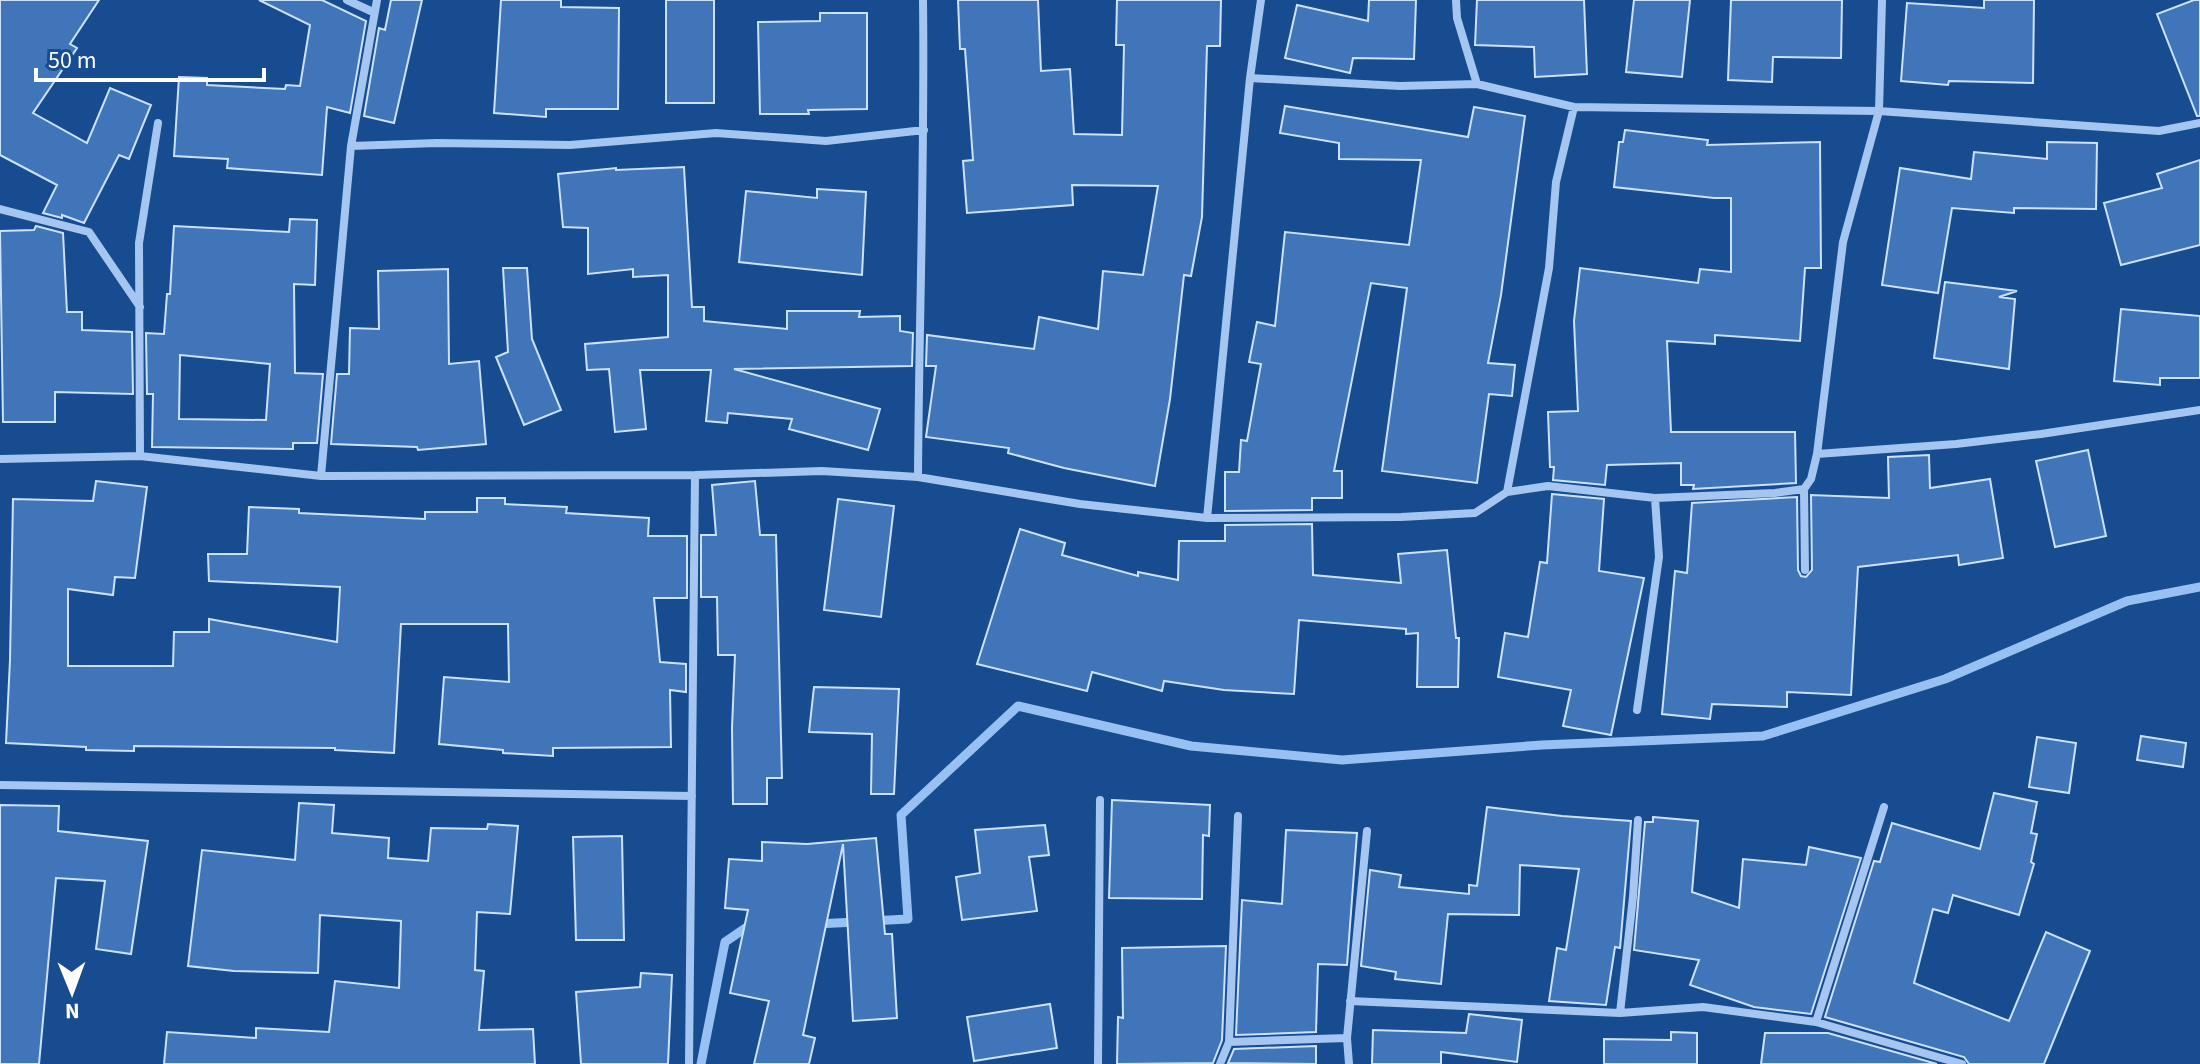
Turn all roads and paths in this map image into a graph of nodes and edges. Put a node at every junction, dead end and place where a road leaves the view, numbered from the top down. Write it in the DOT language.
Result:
graph roads {
  1 [pos="347,0"];
  2 [pos="377,0"];
  3 [pos="923,0"];
  4 [pos="1261,0"];
  5 [pos="1456,0"];
  6 [pos="1882,0"];
  7 [pos="373,12"];
  8 [pos="1250,78"];
  9 [pos="1477,84"];
  10 [pos="1574,107"];
  11 [pos="1879,111"];
  12 [pos="158,123"];
  13 [pos="2200,123"];
  14 [pos="924,130"];
  15 [pos="351,146"];
  16 [pos="0,209"];
  17 [pos="140,307"];
  18 [pos="2200,410"];
  19 [pos="1817,454"];
  20 [pos="140,456"];
  21 [pos="0,459"];
  22 [pos="695,475"];
  23 [pos="321,476"];
  24 [pos="918,477"];
  25 [pos="1804,489"];
  26 [pos="1507,492"];
  27 [pos="1655,498"];
  28 [pos="1207,518"];
  29 [pos="1805,570"];
  30 [pos="1637,710"];
  31 [pos="0,785"];
  32 [pos="692,796"];
  33 [pos="1100,800"];
  34 [pos="1884,807"];
  35 [pos="1238,816"];
  36 [pos="1638,820"];
  37 [pos="1367,831"];
  38 [pos="1350,1001"];
  39 [pos="1620,1013"];
  40 [pos="1816,1022"];
  41 [pos="1347,1038"];
  42 [pos="1229,1042"];
  43 [pos="689,1064"];
  44 [pos="1098,1064"];
  45 [pos="1220,1064"];
  46 [pos="1349,1064"];
  47 [pos="1962,1064"];
  1 -- 7 [label="street"];
  2 -- 7 [label="street"];
  3 -- 14 [label="street"];
  4 -- 8 [label="street"];
  5 -- 9 [label="street"];
  6 -- 11 [label="street"];
  7 -- 15 [label="street"];
  8 -- 9 [label="street"];
  8 -- 28 [label="street"];
  9 -- 10 [label="street"];
  10 -- 11 [label="street"];
  10 -- 26 [label="street"];
  11 -- 13 [label="street"];
  11 -- 19 [label="street"];
  12 -- 17 [label="street"];
  14 -- 15 [label="street"];
  14 -- 24 [label="street"];
  15 -- 23 [label="street"];
  16 -- 17 [label="street"];
  17 -- 20 [label="street"];
  18 -- 19 [label="street"];
  19 -- 25 [label="street"];
  20 -- 21 [label="street"];
  20 -- 23 [label="street"];
  22 -- 23 [label="street"];
  22 -- 24 [label="street"];
  22 -- 32 [label="street"];
  24 -- 28 [label="street"];
  25 -- 27 [label="street"];
  25 -- 29 [label="street"];
  26 -- 27 [label="street"];
  26 -- 28 [label="street"];
  27 -- 30 [label="street"];
  31 -- 32 [label="street"];
  32 -- 43 [label="street"];
  33 -- 44 [label="street"];
  34 -- 40 [label="street"];
  35 -- 42 [label="street"];
  36 -- 39 [label="street"];
  37 -- 38 [label="street"];
  38 -- 39 [label="street"];
  38 -- 41 [label="street"];
  39 -- 40 [label="street"];
  40 -- 47 [label="street"];
  41 -- 42 [label="street"];
  41 -- 46 [label="street"];
  42 -- 45 [label="street"];
}
